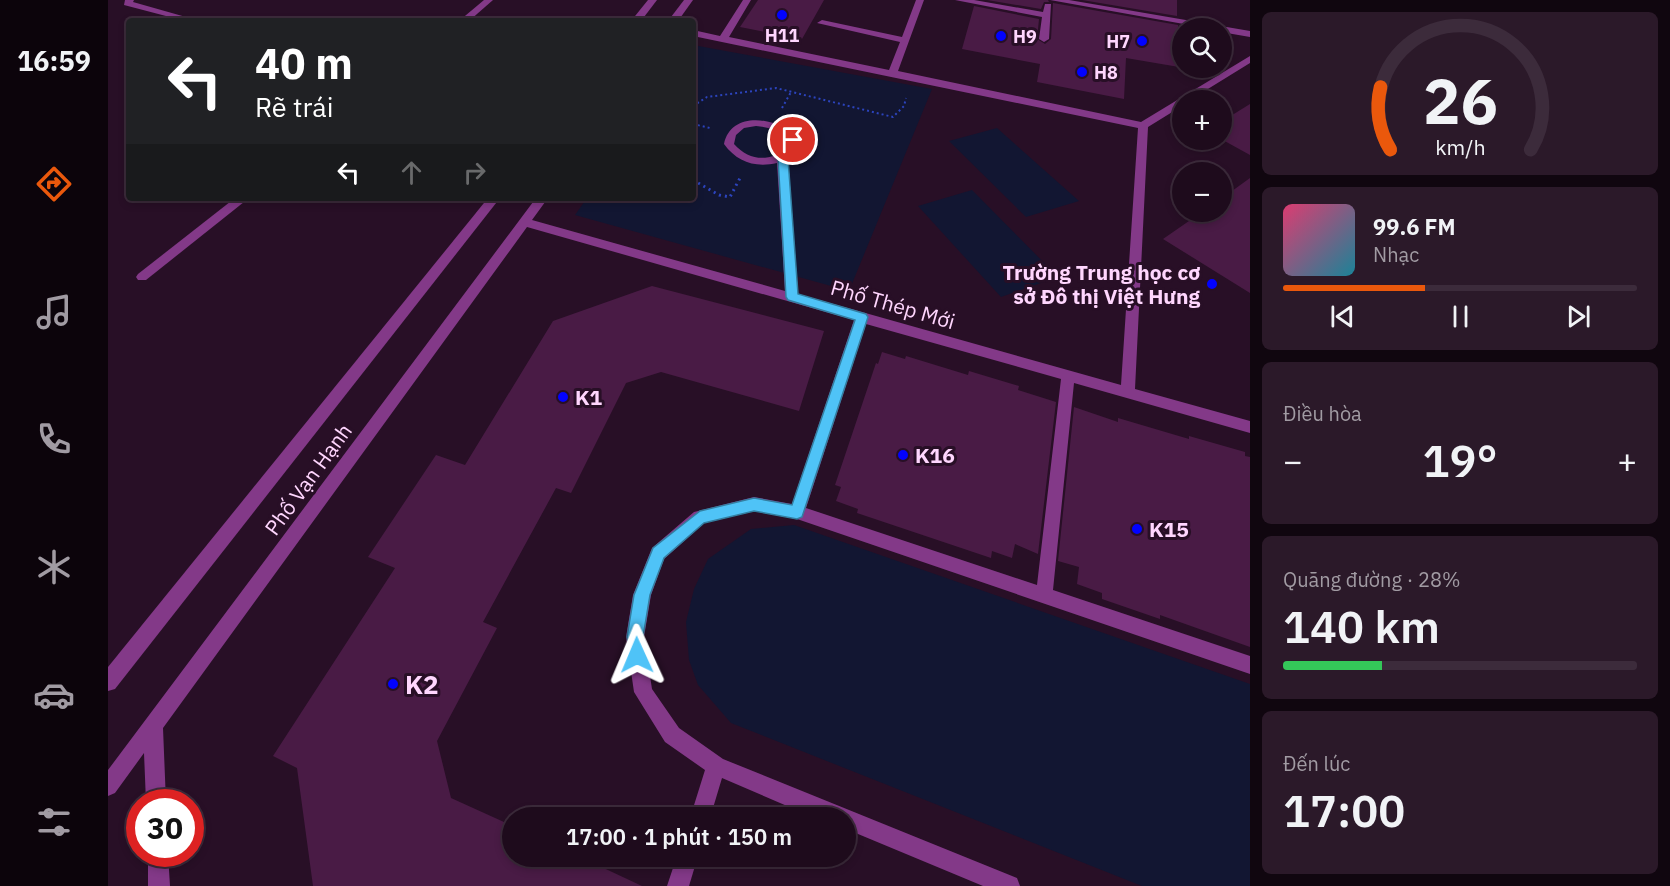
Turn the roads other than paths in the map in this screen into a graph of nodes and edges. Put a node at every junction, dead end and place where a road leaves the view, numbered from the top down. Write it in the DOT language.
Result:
graph roads {
  1 [pos="130,0"];
  2 [pos="489,0"];
  3 [pos="653,0"];
  4 [pos="689,0"];
  5 [pos="747,0"];
  6 [pos="920,0"];
  7 [pos="959,0"];
  8 [pos="1049,0"];
  9 [pos="1054,0"];
  10 [pos="1047,15"];
  11 [pos="184,18"];
  12 [pos="468,18"];
  13 [pos="638,18"];
  14 [pos="675,18"];
  15 [pos="1172,18"];
  16 [pos="822,23"];
  17 [pos="1232,31"];
  18 [pos="696,34"];
  19 [pos="1250,34"];
  20 [pos="723,39"];
  21 [pos="1044,39"];
  22 [pos="905,40"];
  23 [pos="1250,59"];
  24 [pos="893,72"];
  25 [pos="1201,90"];
  26 [pos="1172,108"];
  27 [pos="1143,126"];
  28 [pos="783,158"];
  29 [pos="239,201"];
  30 [pos="492,201"];
  31 [pos="540,201"];
  32 [pos="525,222"];
  33 [pos="142,277"];
  34 [pos="792,297"];
  35 [pos="862,317"];
  36 [pos="1068,376"];
  37 [pos="1128,392"];
  38 [pos="1250,427"];
  39 [pos="797,512"];
  40 [pos="1044,595"];
  41 [pos="1250,665"];
  42 [pos="108,682"];
  43 [pos="153,726"];
  44 [pos="716,766"];
  45 [pos="108,786"];
  46 [pos="155,789"];
  47 [pos="703,807"];
  48 [pos="815,807"];
  49 [pos="856,823"];
  50 [pos="158,867"];
  51 [pos="684,867"];
  52 [pos="159,886"];
  53 [pos="678,886"];
  54 [pos="1009,886"];
  1 -- 11 [label="street"];
  2 -- 12 [label="street"];
  3 -- 13 [label="street"];
  4 -- 14 [label="street"];
  5 -- 20 [label="street"];
  6 -- 22 [label="street"];
  7 -- 10 [label="street"];
  8 -- 10 [label="street"];
  9 -- 15 [label="street"];
  10 -- 21 [label="street"];
  16 -- 22 [label="street"];
  17 -- 19 [label="street"];
  18 -- 20 [label="street"];
  20 -- 24 [label="street"];
  22 -- 24 [label="street"];
  23 -- 25 [label="street"];
  24 -- 27 [label="street"];
  26 -- 27 [label="street"];
  27 -- 37 [label="street"];
  28 -- 28 [label="street"];
  28 -- 34 [label="street"];
  29 -- 33 [label="street"];
  30 -- 42 [label="street, Phố Vạn Hạnh"];
  31 -- 32 [label="street, Phố Vạn Hạnh"];
  32 -- 34 [label="street, Phố Thép Mới"];
  32 -- 43 [label="street, Phố Vạn Hạnh"];
  34 -- 35 [label="street, Phố Thép Mới"];
  35 -- 36 [label="street, Phố Thép Mới"];
  35 -- 39 [label="street"];
  36 -- 37 [label="street, Phố Thép Mới"];
  36 -- 40 [label="street"];
  37 -- 38 [label="street, Phố Thép Mới"];
  39 -- 40 [label="street"];
  39 -- 44 [label="street"];
  40 -- 41 [label="street"];
  43 -- 45 [label="street, Phố Vạn Hạnh"];
  43 -- 46 [label="street"];
  44 -- 47 [label="street"];
  44 -- 48 [label="street"];
  49 -- 54 [label="street"];
  50 -- 52 [label="street"];
  51 -- 53 [label="street"];
}
